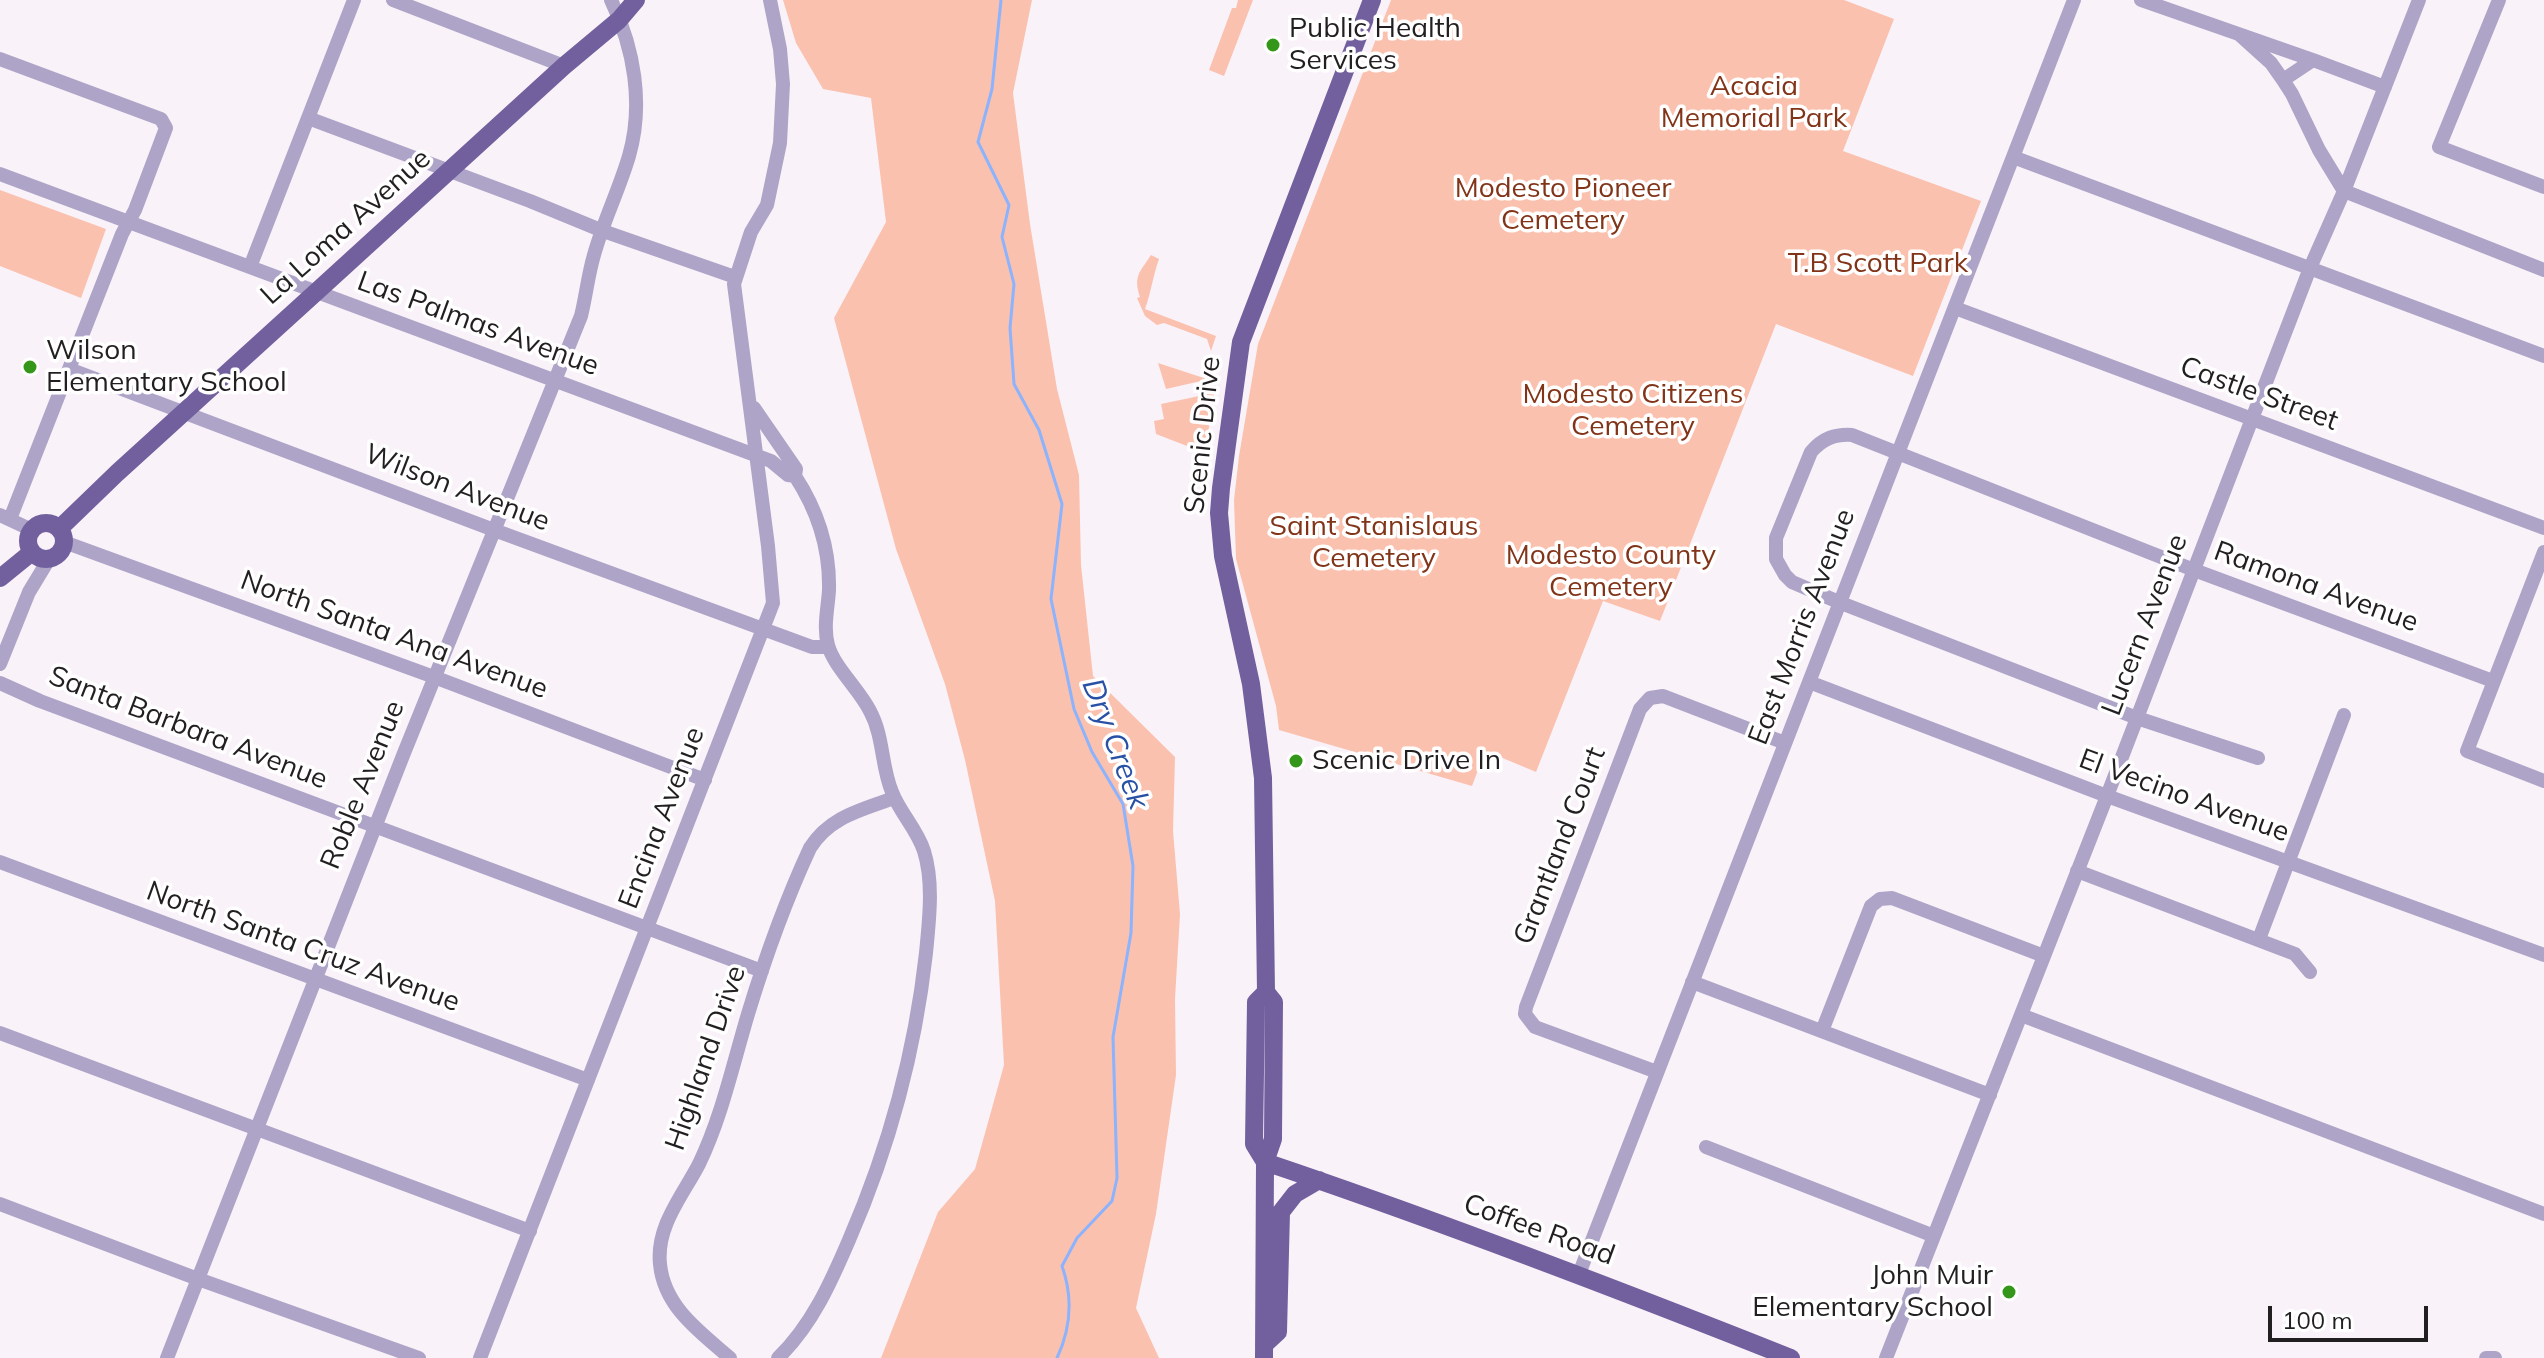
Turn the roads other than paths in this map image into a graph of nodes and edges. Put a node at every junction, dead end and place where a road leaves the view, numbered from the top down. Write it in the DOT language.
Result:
graph roads {
  1 [pos="354,0"];
  2 [pos="393,0"];
  3 [pos="611,0"];
  4 [pos="636,0"];
  5 [pos="770,0"];
  6 [pos="1372,0"];
  7 [pos="2074,0"];
  8 [pos="2141,0"];
  9 [pos="2419,0"];
  10 [pos="2499,0"];
  11 [pos="619,20"];
  12 [pos="2240,35"];
  13 [pos="0,59"];
  14 [pos="2313,60"];
  15 [pos="564,66"];
  16 [pos="2283,80"];
  17 [pos="2385,87"];
  18 [pos="308,118"];
  19 [pos="2013,157"];
  20 [pos="449,171"];
  21 [pos="0,174"];
  22 [pos="2544,187"];
  23 [pos="2344,191"];
  24 [pos="129,222"];
  25 [pos="603,231"];
  26 [pos="250,267"];
  27 [pos="2310,268"];
  28 [pos="2544,270"];
  29 [pos="735,277"];
  30 [pos="316,291"];
  31 [pos="1955,308"];
  32 [pos="2544,356"];
  33 [pos="69,369"];
  34 [pos="554,380"];
  35 [pos="750,401"];
  36 [pos="183,413"];
  37 [pos="2252,419"];
  38 [pos="1898,452"];
  39 [pos="757,456"];
  40 [pos="795,476"];
  41 [pos="5,517"];
  42 [pos="2544,528"];
  43 [pos="32,530"];
  44 [pos="494,530"];
  45 [pos="62,536"];
  46 [pos="2544,552"];
  47 [pos="41,556"];
  48 [pos="2194,570"];
  49 [pos="0,578"];
  50 [pos="1841,603"];
  51 [pos="764,629"];
  52 [pos="828,647"];
  53 [pos="0,664"];
  54 [pos="434,677"];
  55 [pos="2493,681"];
  56 [pos="1809,682"];
  57 [pos="0,683"];
  58 [pos="2344,715"];
  59 [pos="2137,718"];
  60 [pos="1785,743"];
  61 [pos="2258,758"];
  62 [pos="705,780"];
  63 [pos="2544,781"];
  64 [pos="2107,796"];
  65 [pos="894,798"];
  66 [pos="375,826"];
  67 [pos="0,862"];
  68 [pos="2288,862"];
  69 [pos="2077,871"];
  70 [pos="647,928"];
  71 [pos="2259,939"];
  72 [pos="2544,955"];
  73 [pos="2044,956"];
  74 [pos="762,971"];
  75 [pos="2310,972"];
  76 [pos="315,979"];
  77 [pos="1692,982"];
  78 [pos="2021,1015"];
  79 [pos="1822,1031"];
  80 [pos="0,1033"];
  81 [pos="1657,1072"];
  82 [pos="588,1080"];
  83 [pos="1990,1095"];
  84 [pos="257,1129"];
  85 [pos="1706,1147"];
  86 [pos="1265,1162"];
  87 [pos="1319,1180"];
  88 [pos="0,1204"];
  89 [pos="2544,1214"];
  90 [pos="530,1231"];
  91 [pos="1934,1236"];
  92 [pos="1579,1274"];
  93 [pos="198,1279"];
  94 [pos="1264,1352"];
  95 [pos="167,1358"];
  96 [pos="419,1358"];
  97 [pos="480,1358"];
  98 [pos="730,1358"];
  99 [pos="778,1358"];
  100 [pos="1791,1358"];
  101 [pos="1886,1358"];
  102 [pos="2486,1358"];
  103 [pos="2495,1358"];
  1 -- 18 [label="street"];
  2 -- 15 [label="street"];
  3 -- 11 [label="street, Roble Avenue"];
  4 -- 11 [label="main road, La Loma Avenue"];
  5 -- 29 [label="street"];
  6 -- 86 [label="main road, Scenic Drive"];
  7 -- 19 [label="street, East Morris Avenue"];
  8 -- 12 [label="street"];
  9 -- 17 [label="street, Lucern Avenue"];
  10 -- 22 [label="street"];
  11 -- 15 [label="main road, La Loma Avenue"];
  11 -- 25 [label="street, Roble Avenue"];
  12 -- 14 [label="street"];
  12 -- 16 [label="street"];
  13 -- 24 [label="street"];
  14 -- 16 [label="street"];
  14 -- 17 [label="street"];
  15 -- 20 [label="main road, La Loma Avenue"];
  16 -- 23 [label="street"];
  17 -- 23 [label="street, Lucern Avenue"];
  18 -- 20 [label="street"];
  18 -- 26 [label="street"];
  19 -- 27 [label="street"];
  19 -- 31 [label="street, East Morris Avenue"];
  20 -- 25 [label="street"];
  20 -- 30 [label="main road, La Loma Avenue"];
  21 -- 24 [label="street, Las Palmas Avenue"];
  23 -- 27 [label="street, Lucern Avenue"];
  23 -- 28 [label="street"];
  24 -- 26 [label="street, Las Palmas Avenue"];
  24 -- 33 [label="street"];
  25 -- 29 [label="street"];
  25 -- 34 [label="street, Roble Avenue"];
  26 -- 30 [label="street, Las Palmas Avenue"];
  27 -- 32 [label="street"];
  27 -- 37 [label="street, Lucern Avenue"];
  29 -- 35 [label="street, Encina Avenue"];
  30 -- 34 [label="street, Las Palmas Avenue"];
  30 -- 36 [label="main road, La Loma Avenue"];
  31 -- 37 [label="street, Castle Street"];
  31 -- 38 [label="street, East Morris Avenue"];
  33 -- 36 [label="street, Wilson Avenue"];
  33 -- 41 [label="street"];
  34 -- 39 [label="street, Las Palmas Avenue"];
  34 -- 44 [label="street, Roble Avenue"];
  35 -- 39 [label="street, Encina Avenue"];
  35 -- 40 [label="street"];
  36 -- 44 [label="street, Wilson Avenue"];
  36 -- 45 [label="main road, La Loma Avenue"];
  37 -- 42 [label="street, Castle Street"];
  37 -- 48 [label="street, Lucern Avenue"];
  38 -- 48 [label="street, Ramona Avenue"];
  38 -- 50 [label="street, East Morris Avenue"];
  38 -- 50 [label="street, Ramona Avenue"];
  39 -- 40 [label="street, Las Palmas Avenue"];
  39 -- 51 [label="street, Encina Avenue"];
  40 -- 52 [label="street"];
  41 -- 43 [label="street"];
  43 -- 45 [label="main road"];
  43 -- 47 [label="main road"];
  44 -- 51 [label="street, Wilson Avenue"];
  44 -- 54 [label="street, Roble Avenue"];
  45 -- 47 [label="main road"];
  45 -- 54 [label="street, North Santa Ana Avenue"];
  46 -- 55 [label="street"];
  47 -- 49 [label="main road"];
  47 -- 53 [label="street"];
  48 -- 55 [label="street, Ramona Avenue"];
  48 -- 59 [label="street, Lucern Avenue"];
  50 -- 56 [label="street, East Morris Avenue"];
  50 -- 59 [label="street, Ramona Avenue"];
  51 -- 52 [label="street, Wilson Avenue"];
  51 -- 62 [label="street, Encina Avenue"];
  52 -- 65 [label="street"];
  54 -- 62 [label="street, North Santa Ana Avenue"];
  54 -- 66 [label="street, Roble Avenue"];
  55 -- 63 [label="street"];
  56 -- 60 [label="street, East Morris Avenue"];
  56 -- 64 [label="street, El Vecino Avenue"];
  57 -- 66 [label="street, Santa Barbara Avenue"];
  58 -- 68 [label="street"];
  59 -- 61 [label="street, Ramona Avenue"];
  59 -- 64 [label="street, Lucern Avenue"];
  60 -- 77 [label="street, East Morris Avenue"];
  60 -- 81 [label="street, Grantland Court"];
  62 -- 70 [label="street, Encina Avenue"];
  64 -- 68 [label="street, El Vecino Avenue"];
  64 -- 69 [label="street, Lucern Avenue"];
  65 -- 74 [label="street, Highland Drive"];
  65 -- 99 [label="street"];
  66 -- 70 [label="street, Santa Barbara Avenue"];
  66 -- 76 [label="street, Roble Avenue"];
  67 -- 76 [label="street, North Santa Cruz Avenue"];
  68 -- 71 [label="street"];
  68 -- 72 [label="street, El Vecino Avenue"];
  69 -- 71 [label="street"];
  69 -- 73 [label="street, Lucern Avenue"];
  70 -- 74 [label="street, Santa Barbara Avenue"];
  70 -- 82 [label="street, Encina Avenue"];
  71 -- 75 [label="street"];
  73 -- 78 [label="street, Lucern Avenue"];
  73 -- 79 [label="street"];
  74 -- 98 [label="street, Highland Drive"];
  76 -- 82 [label="street, North Santa Cruz Avenue"];
  76 -- 84 [label="street, Roble Avenue"];
  77 -- 79 [label="street"];
  77 -- 81 [label="street, East Morris Avenue"];
  78 -- 83 [label="street, Lucern Avenue"];
  78 -- 89 [label="street"];
  79 -- 83 [label="street"];
  80 -- 84 [label="street"];
  81 -- 92 [label="street, East Morris Avenue"];
  82 -- 90 [label="street, Encina Avenue"];
  83 -- 91 [label="street, Lucern Avenue"];
  84 -- 90 [label="street"];
  84 -- 93 [label="street, Roble Avenue"];
  85 -- 91 [label="street"];
  86 -- 87 [label="main road, Coffee Road"];
  86 -- 94 [label="main road, Scenic Drive"];
  87 -- 92 [label="main road, Coffee Road"];
  87 -- 94 [label="main road"];
  88 -- 93 [label="street"];
  90 -- 97 [label="street, Encina Avenue"];
  91 -- 101 [label="street, Lucern Avenue"];
  92 -- 100 [label="main road, Coffee Road"];
  93 -- 95 [label="street, Roble Avenue"];
  93 -- 96 [label="street"];
  102 -- 103 [label="street"];
}
